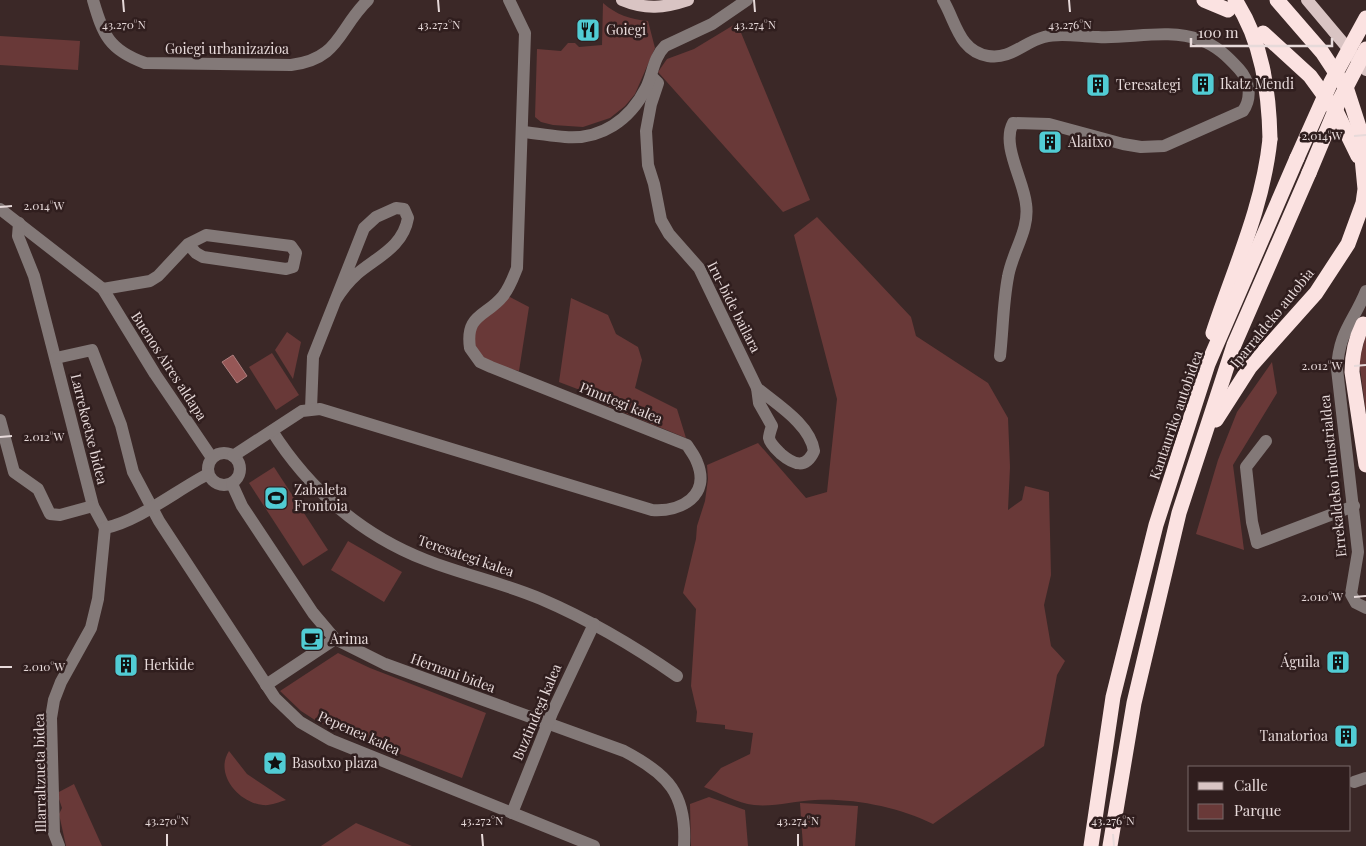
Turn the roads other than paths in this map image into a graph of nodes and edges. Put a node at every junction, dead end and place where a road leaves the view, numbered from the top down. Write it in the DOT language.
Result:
graph roads {
  1 [pos="93,0"];
  2 [pos="368,0"];
  3 [pos="509,0"];
  4 [pos="622,0"];
  5 [pos="688,0"];
  6 [pos="747,0"];
  7 [pos="943,0"];
  8 [pos="1204,0"];
  9 [pos="1277,0"];
  10 [pos="1307,0"];
  11 [pos="1310,0"];
  12 [pos="1231,5"];
  13 [pos="1366,18"];
  14 [pos="1263,33"];
  15 [pos="1366,49"];
  16 [pos="1366,56"];
  17 [pos="1366,70"];
  18 [pos="651,76"];
  19 [pos="522,132"];
  20 [pos="1358,156"];
  21 [pos="0,209"];
  22 [pos="19,223"];
  23 [pos="188,244"];
  24 [pos="354,253"];
  25 [pos="368,265"];
  26 [pos="103,289"];
  27 [pos="1366,291"];
  28 [pos="335,301"];
  29 [pos="1363,324"];
  30 [pos="1000,356"];
  31 [pos="56,358"];
  32 [pos="1208,364"];
  33 [pos="757,388"];
  34 [pos="311,409"];
  35 [pos="0,420"];
  36 [pos="272,431"];
  37 [pos="1202,440"];
  38 [pos="1266,441"];
  39 [pos="233,456"];
  40 [pos="212,458"];
  41 [pos="1366,465"];
  42 [pos="1349,468"];
  43 [pos="208,474"];
  44 [pos="232,484"];
  45 [pos="93,506"];
  46 [pos="1354,506"];
  47 [pos="150,507"];
  48 [pos="105,528"];
  49 [pos="1365,609"];
  50 [pos="594,624"];
  51 [pos="335,639"];
  52 [pos="677,676"];
  53 [pos="266,685"];
  54 [pos="547,724"];
  55 [pos="512,813"];
  56 [pos="59,846"];
  57 [pos="594,846"];
  58 [pos="684,846"];
  59 [pos="1091,846"];
  60 [pos="1110,846"];
  1 -- 2 [label="street, Goiegi urbanizazioa"];
  3 -- 19 [label="street, Pinutegi kalea"];
  4 -- 5 [label="main road"];
  6 -- 18 [label="street, Iru-bide bailara"];
  7 -- 30 [label="street"];
  8 -- 12 [label="highway"];
  9 -- 37 [label="highway, Iparraldeko autobia"];
  10 -- 17 [label="main road"];
  11 -- 16 [label="main road"];
  12 -- 32 [label="highway, bridge"];
  13 -- 32 [label="highway, Kantauriko autobidea, bridge"];
  14 -- 20 [label="highway"];
  15 -- 37 [label="highway, bridge"];
  18 -- 19 [label="street, Iru-bide bailara"];
  18 -- 33 [label="street, Iru-bide bailara"];
  19 -- 34 [label="street, Pinutegi kalea"];
  21 -- 22 [label="street, Buenos Aires aldapa"];
  22 -- 26 [label="street, Buenos Aires aldapa"];
  22 -- 31 [label="street, Larrekoetxe bidea"];
  23 -- 23 [label="street"];
  23 -- 26 [label="street"];
  24 -- 25 [label="street"];
  24 -- 25 [label="street"];
  24 -- 28 [label="street"];
  25 -- 28 [label="street"];
  26 -- 40 [label="street, Buenos Aires aldapa"];
  27 -- 42 [label="street, Errekaldeko industrialdea"];
  28 -- 34 [label="street"];
  29 -- 41 [label="highway"];
  31 -- 45 [label="street, Larrekoetxe bidea"];
  31 -- 47 [label="street, Pepenea kalea"];
  32 -- 59 [label="highway, Kantauriko autobidea"];
  33 -- 33 [label="street, Iru-bide bailara"];
  34 -- 36 [label="street"];
  35 -- 45 [label="street"];
  36 -- 39 [label="street"];
  36 -- 50 [label="street, Teresategi kalea"];
  37 -- 60 [label="highway"];
  38 -- 46 [label="street"];
  39 -- 40 [label="street"];
  39 -- 44 [label="street"];
  40 -- 43 [label="street"];
  41 -- 42 [label="street"];
  42 -- 46 [label="street, Errekaldeko industrialdea"];
  43 -- 44 [label="street"];
  43 -- 47 [label="street"];
  44 -- 51 [label="street, Hernani bidea"];
  45 -- 48 [label="street, Larrekoetxe bidea"];
  46 -- 49 [label="street, Errekaldeko industrialdea"];
  47 -- 48 [label="street"];
  47 -- 53 [label="street, Pepenea kalea"];
  48 -- 56 [label="street, Illarraltzueta bidea"];
  50 -- 52 [label="street, Teresategi kalea"];
  50 -- 54 [label="street, Buztindegi kalea"];
  51 -- 53 [label="street"];
  51 -- 54 [label="street, Hernani bidea"];
  53 -- 55 [label="street, Pepenea kalea"];
  54 -- 55 [label="street, Buztindegi kalea"];
  54 -- 58 [label="street, Hernani bidea"];
  55 -- 57 [label="street, Pepenea kalea"];
}
